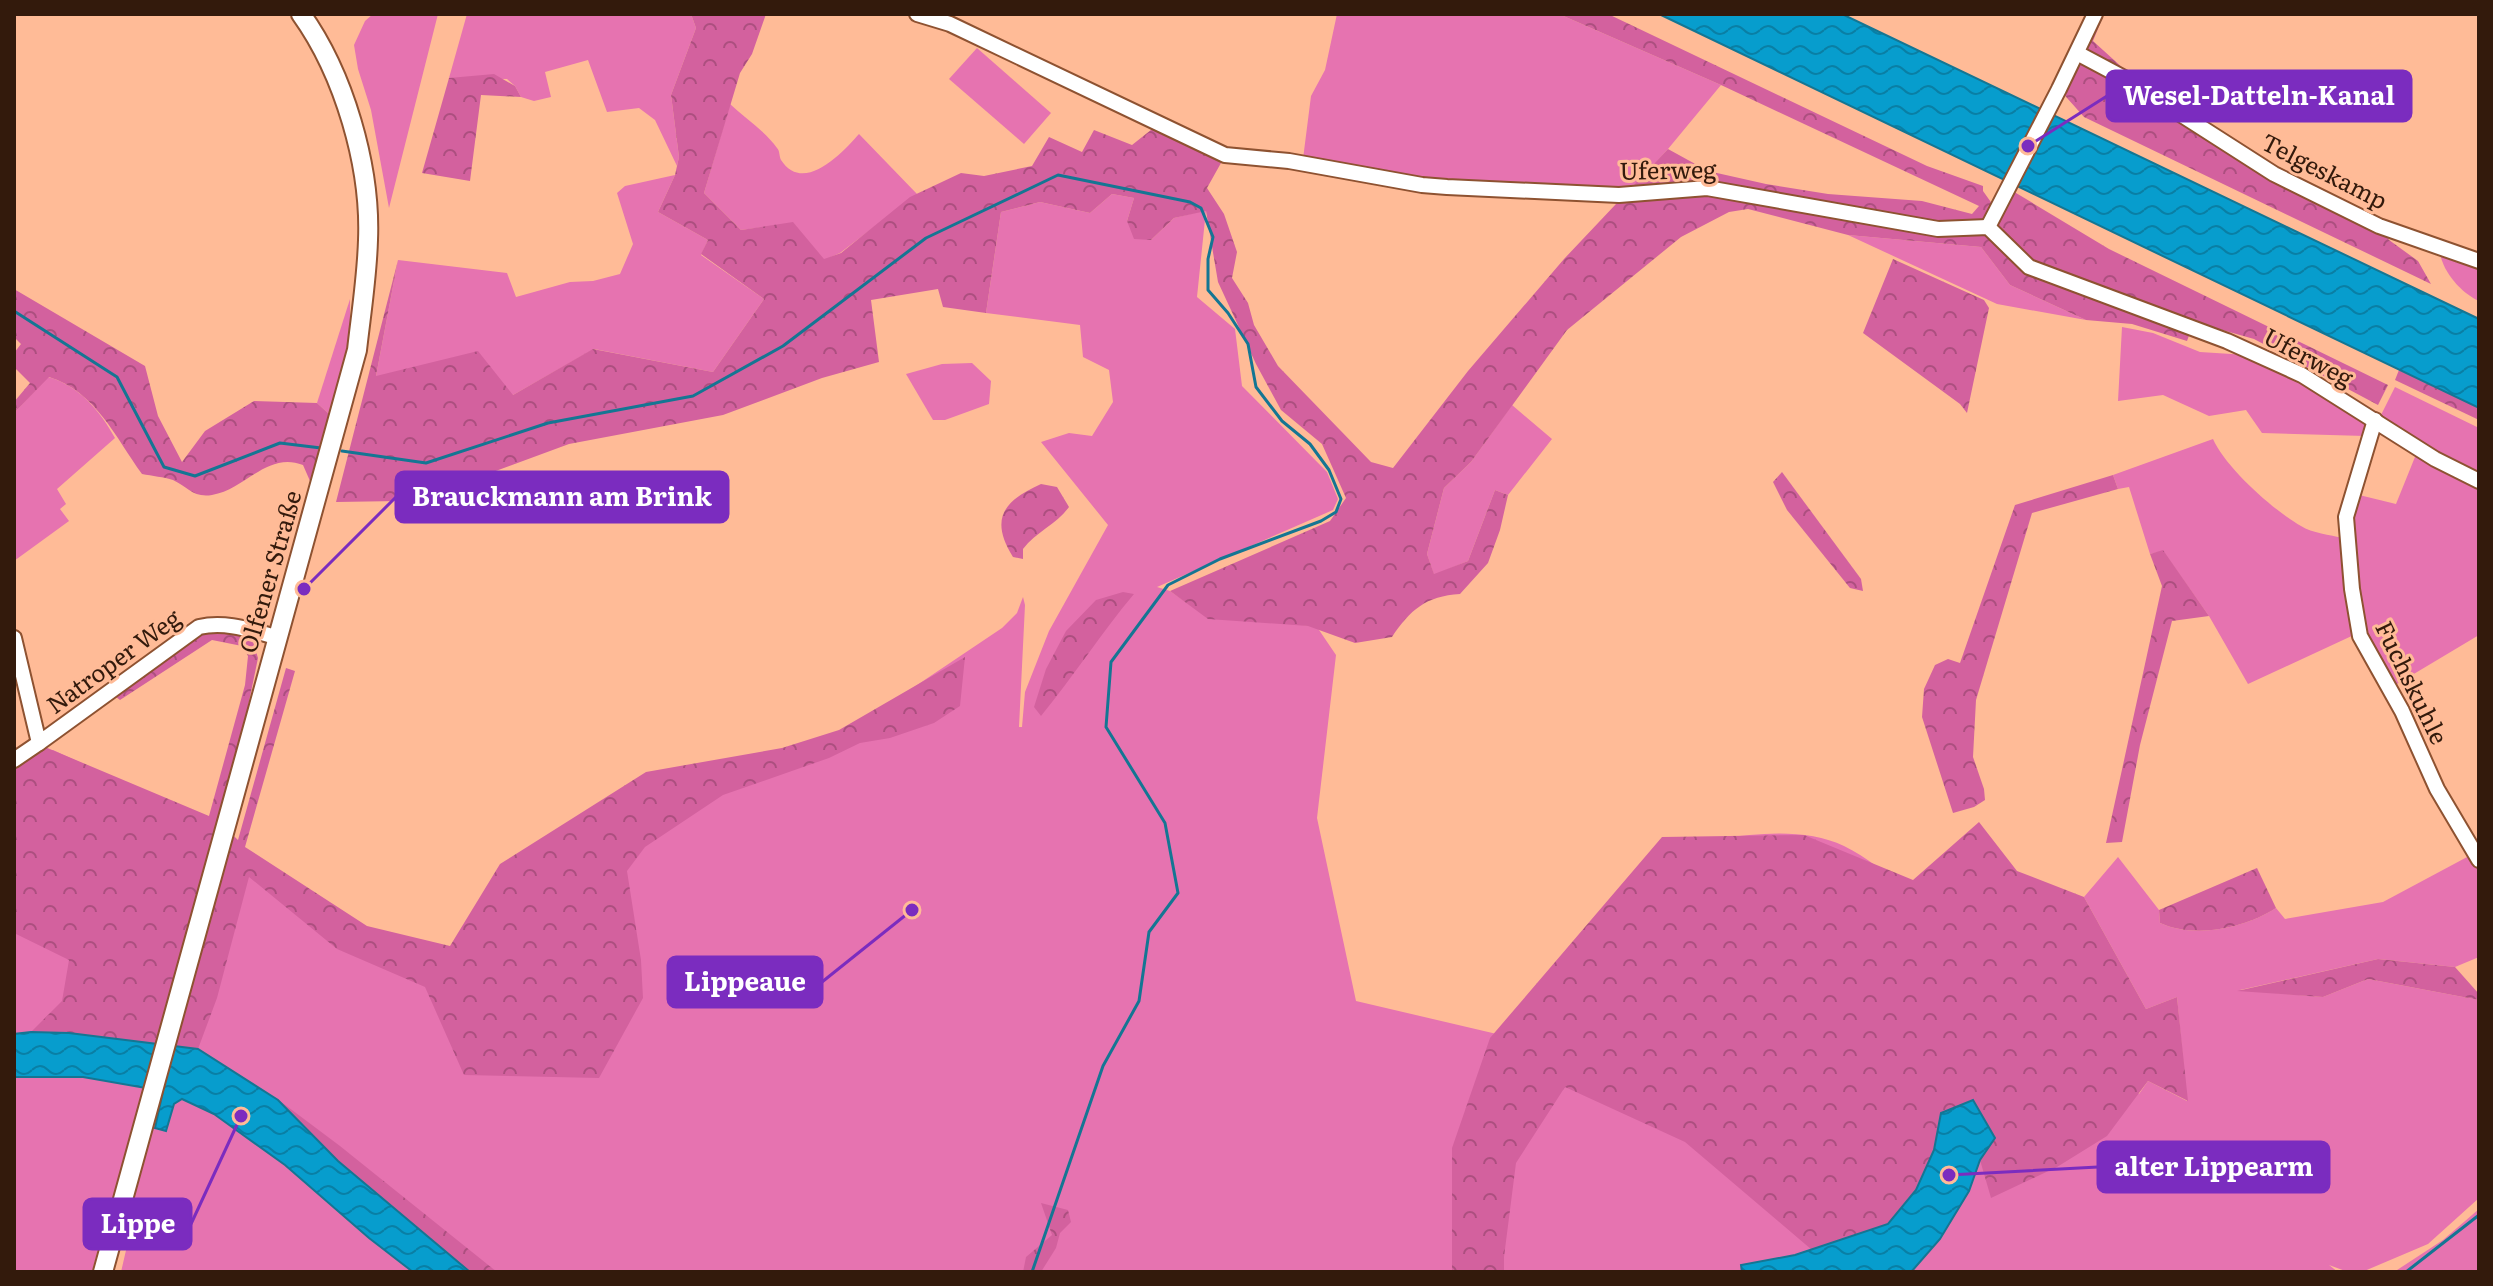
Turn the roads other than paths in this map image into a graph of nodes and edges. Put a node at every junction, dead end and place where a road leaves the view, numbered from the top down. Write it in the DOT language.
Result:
graph roads {
  1 [pos="917,14"];
  2 [pos="2095,14"];
  3 [pos="308,16"];
  4 [pos="2077,53"];
  5 [pos="1988,227"];
  6 [pos="2479,261"];
  7 [pos="2375,420"];
  8 [pos="2479,481"];
  9 [pos="276,637"];
  10 [pos="14,638"];
  11 [pos="39,743"];
  12 [pos="14,760"];
  13 [pos="2479,860"];
  14 [pos="103,1272"];
  1 -- 5 [label="street, Uferweg"];
  2 -- 4 [label="street"];
  3 -- 9 [label="main road, Olfener Straße"];
  4 -- 5 [label="street"];
  4 -- 6 [label="street, Telgeskamp"];
  5 -- 7 [label="street, Uferweg"];
  7 -- 8 [label="street, Uferweg"];
  7 -- 13 [label="street, Fuchskuhle"];
  9 -- 11 [label="street, Natroper Weg"];
  9 -- 14 [label="main road, Olfener Straße"];
  10 -- 11 [label="street, Natroper Weg"];
  11 -- 12 [label="street"];
}
